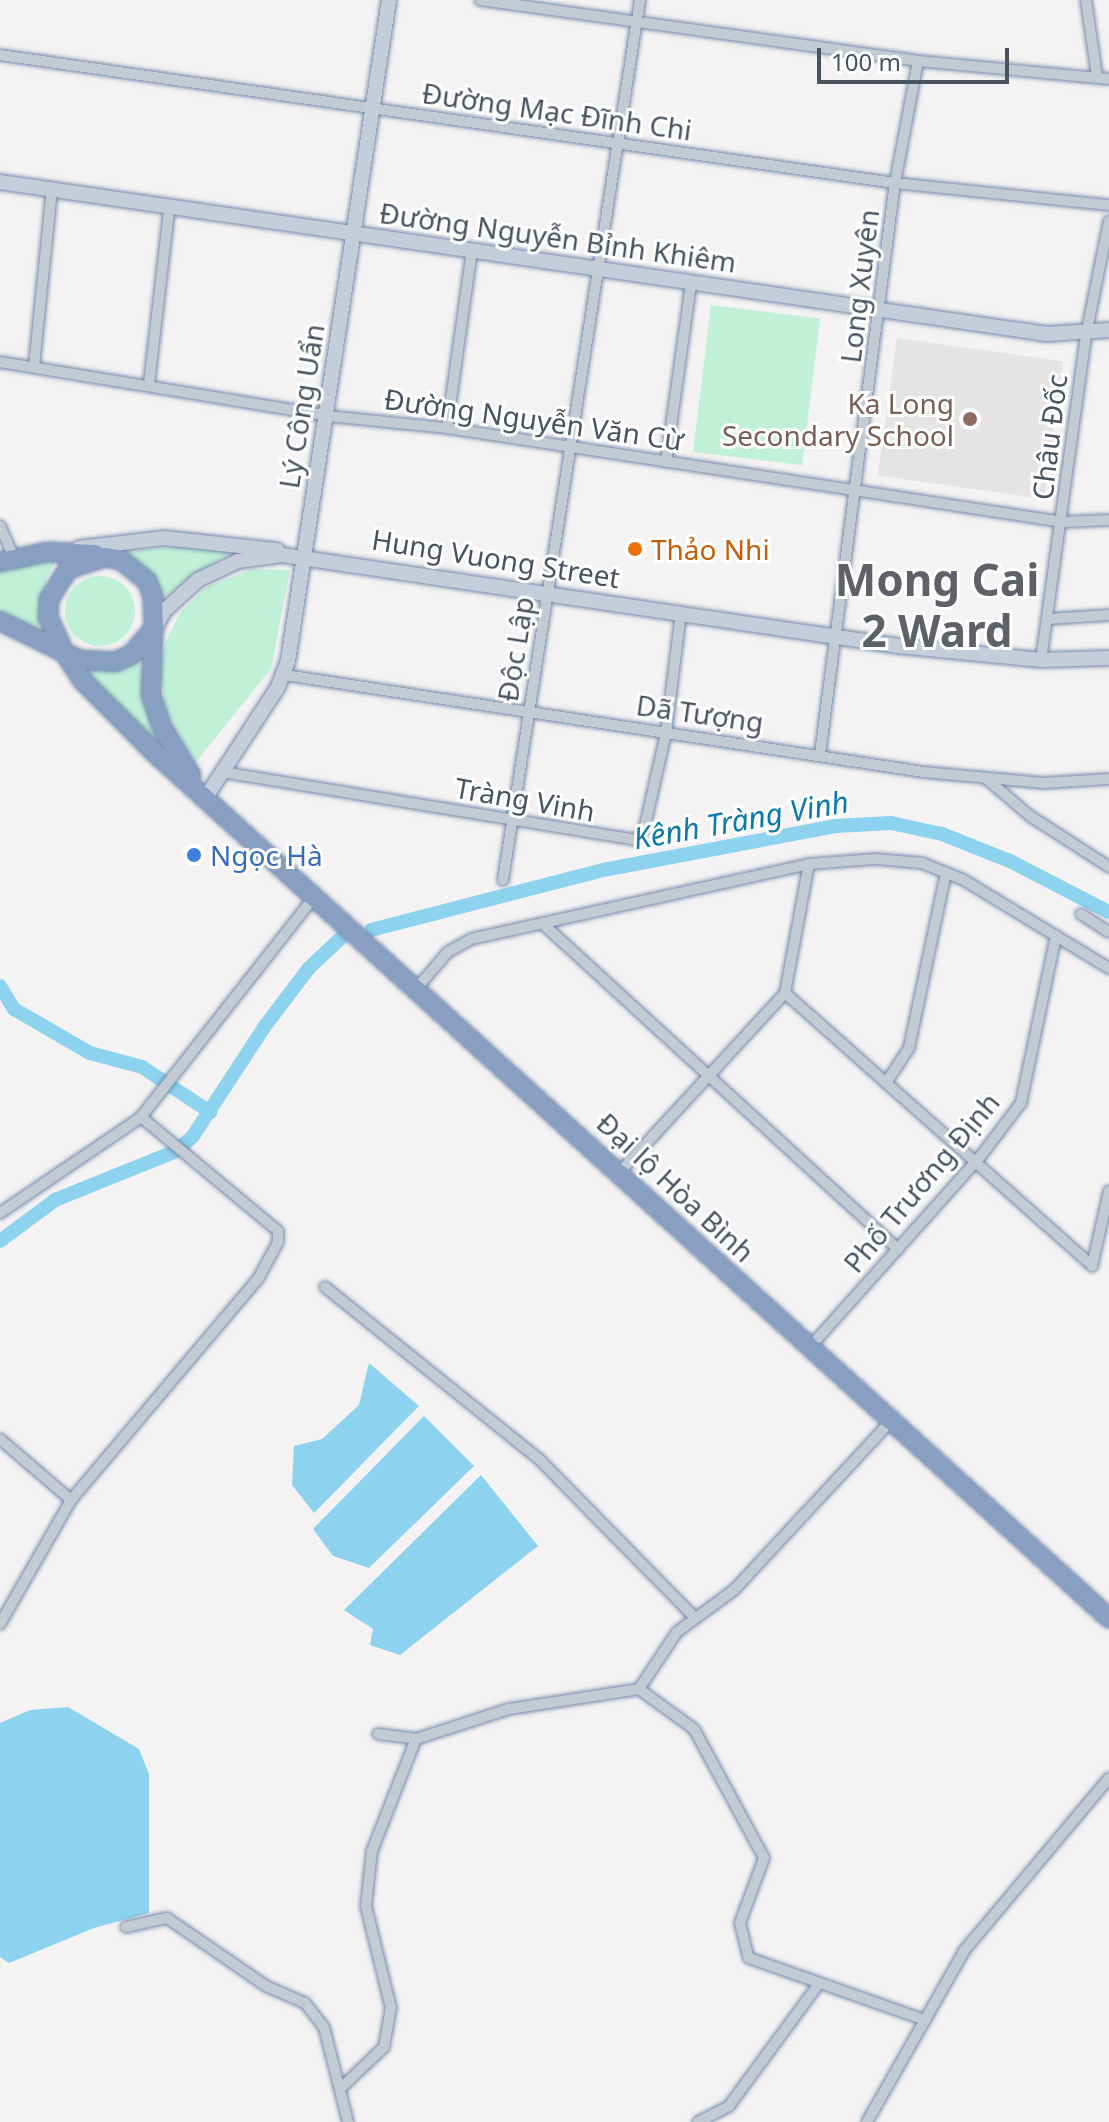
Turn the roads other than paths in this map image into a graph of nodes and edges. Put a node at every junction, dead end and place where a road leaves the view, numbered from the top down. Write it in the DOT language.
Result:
graph roads {
  1 [pos="389,0"];
  2 [pos="480,0"];
  3 [pos="640,0"];
  4 [pos="1086,0"];
  5 [pos="634,19"];
  6 [pos="0,55"];
  7 [pos="918,61"];
  8 [pos="1097,76"];
  9 [pos="1109,79"];
  10 [pos="373,109"];
  11 [pos="618,144"];
  12 [pos="0,182"];
  13 [pos="895,183"];
  14 [pos="52,190"];
  15 [pos="1109,205"];
  16 [pos="169,210"];
  17 [pos="1109,221"];
  18 [pos="353,233"];
  19 [pos="472,251"];
  20 [pos="599,269"];
  21 [pos="691,283"];
  22 [pos="882,312"];
  23 [pos="1109,330"];
  24 [pos="1086,335"];
  25 [pos="0,362"];
  26 [pos="34,366"];
  27 [pos="149,384"];
  28 [pos="328,416"];
  29 [pos="447,428"];
  30 [pos="571,447"];
  31 [pos="666,462"];
  32 [pos="856,490"];
  33 [pos="1109,520"];
  34 [pos="1063,522"];
  35 [pos="0,526"];
  36 [pos="146,538"];
  37 [pos="47,552"];
  38 [pos="304,556"];
  39 [pos="95,557"];
  40 [pos="8,561"];
  41 [pos="548,593"];
  42 [pos="681,612"];
  43 [pos="1109,615"];
  44 [pos="1047,619"];
  45 [pos="4,623"];
  46 [pos="154,629"];
  47 [pos="835,636"];
  48 [pos="58,643"];
  49 [pos="1109,658"];
  50 [pos="1041,660"];
  51 [pos="285,675"];
  52 [pos="83,681"];
  53 [pos="529,712"];
  54 [pos="666,733"];
  55 [pos="820,754"];
  56 [pos="222,772"];
  57 [pos="1109,779"];
  58 [pos="988,780"];
  59 [pos="206,797"];
  60 [pos="512,821"];
  61 [pos="809,864"];
  62 [pos="1109,867"];
  63 [pos="946,873"];
  64 [pos="503,880"];
  65 [pos="316,895"];
  66 [pos="1081,914"];
  67 [pos="542,923"];
  68 [pos="1109,932"];
  69 [pos="1056,936"];
  70 [pos="1109,968"];
  71 [pos="417,988"];
  72 [pos="785,993"];
  73 [pos="708,1077"];
  74 [pos="886,1083"];
  75 [pos="141,1117"];
  76 [pos="976,1162"];
  77 [pos="619,1173"];
  78 [pos="1109,1191"];
  79 [pos="0,1213"];
  80 [pos="898,1249"];
  81 [pos="325,1287"];
  82 [pos="810,1347"];
  83 [pos="891,1421"];
  84 [pos="0,1439"];
  85 [pos="71,1500"];
  86 [pos="695,1618"];
  87 [pos="1109,1618"];
  88 [pos="0,1624"];
  89 [pos="639,1689"];
  90 [pos="378,1734"];
  91 [pos="416,1739"];
  92 [pos="1109,1778"];
  93 [pos="126,1927"];
  94 [pos="817,1986"];
  95 [pos="925,2020"];
  96 [pos="340,2089"];
  97 [pos="875,2107"];
  98 [pos="348,2122"];
  99 [pos="698,2122"];
  100 [pos="867,2122"];
  101 [pos="876,2122"];
  1 -- 10 [label="street, Lý Công Uẩn"];
  2 -- 5 [label="street"];
  3 -- 5 [label="street, Độc Lập"];
  4 -- 8 [label="street"];
  5 -- 7 [label="street"];
  5 -- 11 [label="street, Độc Lập"];
  6 -- 10 [label="street, Đường Mạc Đĩnh Chi"];
  7 -- 8 [label="street"];
  7 -- 13 [label="street, Long Xuyên"];
  8 -- 9 [label="street"];
  10 -- 11 [label="street, Đường Mạc Đĩnh Chi"];
  10 -- 18 [label="street, Lý Công Uẩn"];
  11 -- 13 [label="street, Đường Mạc Đĩnh Chi"];
  11 -- 20 [label="street, Độc Lập"];
  12 -- 14 [label="street, Đường Nguyễn Bỉnh Khiêm"];
  13 -- 15 [label="street, Đường Mạc Đĩnh Chi"];
  13 -- 22 [label="street, Long Xuyên"];
  14 -- 16 [label="street, Đường Nguyễn Bỉnh Khiêm"];
  14 -- 26 [label="street"];
  16 -- 18 [label="street, Đường Nguyễn Bỉnh Khiêm"];
  16 -- 27 [label="street"];
  17 -- 24 [label="street, Châu Đốc"];
  18 -- 19 [label="street, Đường Nguyễn Bỉnh Khiêm"];
  18 -- 28 [label="street, Lý Công Uẩn"];
  19 -- 20 [label="street, Đường Nguyễn Bỉnh Khiêm"];
  19 -- 29 [label="street"];
  20 -- 21 [label="street, Đường Nguyễn Bỉnh Khiêm"];
  20 -- 30 [label="street, Độc Lập"];
  21 -- 22 [label="street, Đường Nguyễn Bỉnh Khiêm"];
  21 -- 31 [label="street"];
  22 -- 24 [label="street, Đường Nguyễn Bỉnh Khiêm"];
  22 -- 32 [label="street, Long Xuyên"];
  23 -- 24 [label="street, Đường Nguyễn Bỉnh Khiêm"];
  24 -- 34 [label="street, Châu Đốc"];
  25 -- 26 [label="street, Đường Nguyễn Văn Cừ"];
  26 -- 27 [label="street, Đường Nguyễn Văn Cừ"];
  27 -- 28 [label="street, Đường Nguyễn Văn Cừ"];
  28 -- 29 [label="street, Đường Nguyễn Văn Cừ"];
  28 -- 38 [label="street, Lý Công Uẩn"];
  29 -- 30 [label="street, Đường Nguyễn Văn Cừ"];
  30 -- 31 [label="street, Đường Nguyễn Văn Cừ"];
  30 -- 41 [label="street, Độc Lập"];
  31 -- 32 [label="street, Đường Nguyễn Văn Cừ"];
  32 -- 34 [label="street, Đường Nguyễn Văn Cừ"];
  32 -- 47 [label="street, Long Xuyên"];
  33 -- 34 [label="street, Đường Nguyễn Văn Cừ"];
  34 -- 44 [label="street, Châu Đốc"];
  35 -- 40 [label="street"];
  36 -- 37 [label="street"];
  36 -- 38 [label="street"];
  36 -- 39 [label="street"];
  37 -- 39 [label="highway"];
  37 -- 40 [label="highway"];
  38 -- 41 [label="street, Hung Vuong Street"];
  38 -- 46 [label="street"];
  38 -- 51 [label="street, Lý Công Uẩn"];
  39 -- 46 [label="highway"];
  39 -- 48 [label="highway"];
  41 -- 42 [label="street, Hung Vuong Street"];
  41 -- 53 [label="street, Độc Lập"];
  42 -- 47 [label="street, Hung Vuong Street"];
  42 -- 54 [label="street, Tràng Vinh"];
  43 -- 44 [label="street"];
  44 -- 50 [label="street, Châu Đốc"];
  45 -- 48 [label="highway"];
  45 -- 52 [label="highway"];
  46 -- 48 [label="highway"];
  46 -- 59 [label="highway"];
  47 -- 50 [label="street, Hung Vuong Street"];
  47 -- 55 [label="street, Long Xuyên"];
  48 -- 52 [label="highway"];
  49 -- 50 [label="street, Hung Vuong Street"];
  51 -- 53 [label="street, Dã Tượng"];
  51 -- 56 [label="street, Lý Công Uẩn"];
  52 -- 59 [label="highway, Đại lộ Hòa Bình"];
  53 -- 54 [label="street, Dã Tượng"];
  53 -- 60 [label="street, Độc Lập"];
  54 -- 55 [label="street, Dã Tượng"];
  54 -- 60 [label="street, Tràng Vinh"];
  55 -- 58 [label="street, Dã Tượng"];
  56 -- 59 [label="street, Lý Công Uẩn"];
  56 -- 60 [label="street, Tràng Vinh"];
  57 -- 58 [label="street, Dã Tượng"];
  58 -- 62 [label="street"];
  59 -- 65 [label="highway, Đại lộ Hòa Bình"];
  60 -- 64 [label="street, Độc Lập"];
  61 -- 63 [label="street"];
  61 -- 67 [label="street"];
  61 -- 72 [label="street"];
  63 -- 69 [label="street"];
  63 -- 74 [label="street"];
  65 -- 71 [label="highway, Đại lộ Hòa Bình"];
  65 -- 75 [label="street"];
  66 -- 68 [label="street"];
  67 -- 71 [label="street"];
  67 -- 73 [label="street"];
  69 -- 70 [label="street"];
  69 -- 76 [label="street, Phố Trương Định"];
  71 -- 77 [label="highway, Đại lộ Hòa Bình"];
  72 -- 73 [label="street"];
  72 -- 74 [label="street"];
  73 -- 77 [label="street"];
  73 -- 80 [label="street"];
  74 -- 76 [label="street"];
  75 -- 79 [label="street"];
  75 -- 85 [label="street"];
  76 -- 78 [label="street"];
  76 -- 80 [label="street, Phố Trương Định"];
  77 -- 82 [label="highway, Đại lộ Hòa Bình"];
  80 -- 82 [label="street, Phố Trương Định"];
  81 -- 86 [label="street"];
  82 -- 83 [label="highway, Đại lộ Hòa Bình"];
  83 -- 86 [label="street"];
  83 -- 87 [label="highway, Đại lộ Hòa Bình"];
  84 -- 85 [label="street"];
  85 -- 88 [label="street"];
  86 -- 89 [label="street"];
  89 -- 91 [label="street"];
  89 -- 94 [label="street"];
  90 -- 91 [label="street"];
  91 -- 96 [label="street"];
  92 -- 95 [label="street"];
  93 -- 96 [label="street"];
  94 -- 95 [label="street"];
  94 -- 99 [label="street"];
  95 -- 97 [label="street"];
  96 -- 98 [label="street"];
  97 -- 100 [label="street"];
  97 -- 101 [label="street"];
}
